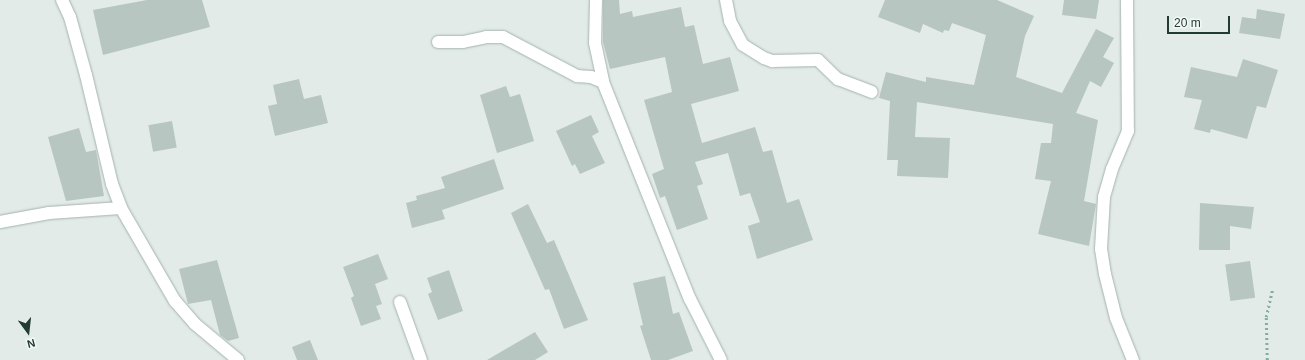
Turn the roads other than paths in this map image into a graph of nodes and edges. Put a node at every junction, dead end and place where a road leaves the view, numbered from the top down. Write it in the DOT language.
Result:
graph roads {
  1 [pos="62,0"];
  2 [pos="596,0"];
  3 [pos="726,0"];
  4 [pos="1127,0"];
  5 [pos="438,42"];
  6 [pos="603,82"];
  7 [pos="872,92"];
  8 [pos="121,208"];
  9 [pos="0,222"];
  10 [pos="400,302"];
  11 [pos="238,360"];
  12 [pos="421,360"];
  13 [pos="721,360"];
  14 [pos="1133,360"];
  1 -- 8 [label="street"];
  2 -- 6 [label="street"];
  3 -- 7 [label="street"];
  4 -- 14 [label="street"];
  5 -- 6 [label="street"];
  6 -- 13 [label="street"];
  8 -- 9 [label="street"];
  8 -- 11 [label="street"];
  10 -- 12 [label="street"];
}
